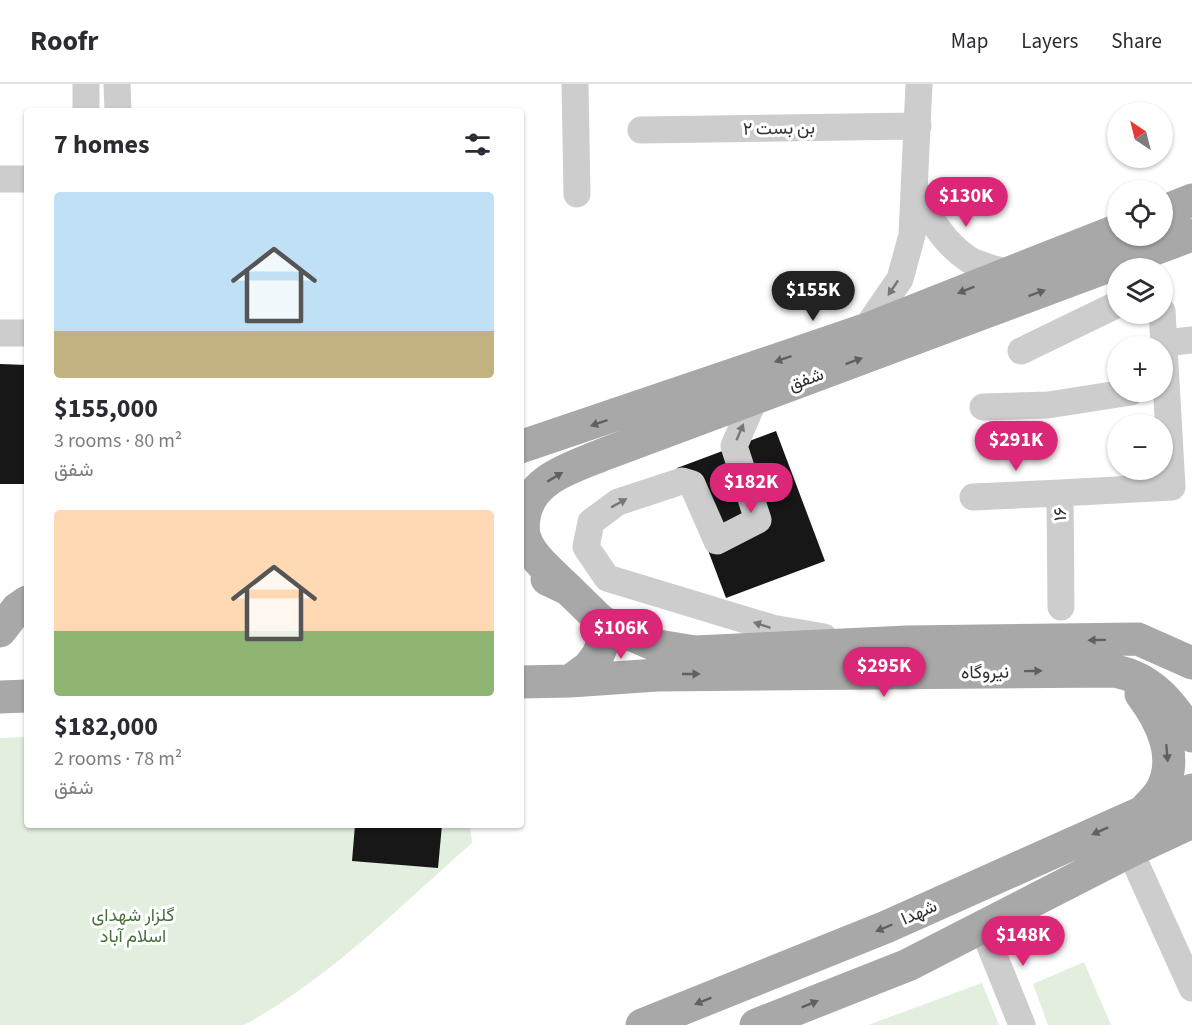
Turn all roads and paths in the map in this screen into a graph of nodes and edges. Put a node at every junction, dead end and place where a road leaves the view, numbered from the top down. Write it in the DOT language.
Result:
graph roads {
  1 [pos="86,84"];
  2 [pos="117,84"];
  3 [pos="575,84"];
  4 [pos="919,84"];
  5 [pos="86,108"];
  6 [pos="118,108"];
  7 [pos="918,126"];
  8 [pos="641,130"];
  9 [pos="0,179"];
  10 [pos="24,179"];
  11 [pos="916,191"];
  12 [pos="577,194"];
  13 [pos="1192,200"];
  14 [pos="1173,208"];
  15 [pos="1107,234"];
  16 [pos="1192,235"];
  17 [pos="1160,258"];
  18 [pos="1009,273"];
  19 [pos="1107,276"];
  20 [pos="1107,309"];
  21 [pos="865,330"];
  22 [pos="0,333"];
  23 [pos="24,333"];
  24 [pos="1192,340"];
  25 [pos="1173,342"];
  26 [pos="1021,351"];
  27 [pos="1107,396"];
  28 [pos="755,398"];
  29 [pos="1168,402"];
  30 [pos="983,407"];
  31 [pos="524,446"];
  32 [pos="1182,487"];
  33 [pos="1060,493"];
  34 [pos="973,496"];
  35 [pos="524,507"];
  36 [pos="524,536"];
  37 [pos="524,570"];
  38 [pos="567,589"];
  39 [pos="1061,607"];
  40 [pos="602,622"];
  41 [pos="1192,637"];
  42 [pos="1138,639"];
  43 [pos="861,644"];
  44 [pos="658,660"];
  45 [pos="1192,663"];
  46 [pos="1115,671"];
  47 [pos="570,681"];
  48 [pos="524,682"];
  49 [pos="1192,736"];
  50 [pos="1192,790"];
  51 [pos="1142,813"];
  52 [pos="1192,822"];
  53 [pos="1130,850"];
  54 [pos="982,926"];
  55 [pos="849,942"];
  56 [pos="867,981"];
  57 [pos="1192,988"];
  58 [pos="642,1025"];
  59 [pos="756,1025"];
  60 [pos="1022,1025"];
  1 -- 5 [label="street"];
  2 -- 6 [label="street"];
  3 -- 12 [label="street"];
  4 -- 7 [label="street"];
  7 -- 8 [label="street, بن بست ۲"];
  7 -- 11 [label="street"];
  9 -- 10 [label="street"];
  11 -- 18 [label="street"];
  11 -- 21 [label="street, one-way"];
  13 -- 14 [label="main road"];
  15 -- 18 [label="main road, شفق"];
  16 -- 17 [label="main road, شفق"];
  18 -- 21 [label="main road, شفق, one-way"];
  28 -- 19 [label="main road, شفق, one-way"];
  20 -- 26 [label="street"];
  21 -- 31 [label="main road, شفق, one-way"];
  22 -- 23 [label="street"];
  24 -- 25 [label="street"];
  27 -- 30 [label="street"];
  35 -- 28 [label="main road, شفق, one-way"];
  43 -- 28 [label="street, one-way"];
  29 -- 32 [label="street, ۱۶"];
  32 -- 33 [label="street, ۱۶"];
  33 -- 34 [label="street"];
  33 -- 39 [label="street, ۱۶"];
  36 -- 38 [label="main road, شفق"];
  37 -- 38 [label="main road, نیروگاه"];
  38 -- 40 [label="main road, نیروگاه"];
  40 -- 44 [label="main road, نیروگاه"];
  40 -- 47 [label="main road"];
  41 -- 42 [label="main road"];
  42 -- 43 [label="main road, نیروگاه, one-way"];
  42 -- 45 [label="main road, نیروگاه"];
  43 -- 44 [label="main road, نیروگاه"];
  44 -- 46 [label="main road, نیروگاه, one-way"];
  44 -- 47 [label="main road, نیروگاه"];
  46 -- 49 [label="main road, نیروگاه"];
  46 -- 51 [label="main road, one-way"];
  47 -- 48 [label="main road, نیروگاه"];
  50 -- 51 [label="main road, شهدا"];
  51 -- 55 [label="main road, شهدا, one-way"];
  52 -- 53 [label="main road"];
  53 -- 54 [label="main road"];
  53 -- 57 [label="street"];
  54 -- 56 [label="main road"];
  54 -- 60 [label="street"];
  55 -- 56 [label="main road"];
  55 -- 58 [label="main road, شهدا, one-way"];
  59 -- 56 [label="main road, one-way"];
}
